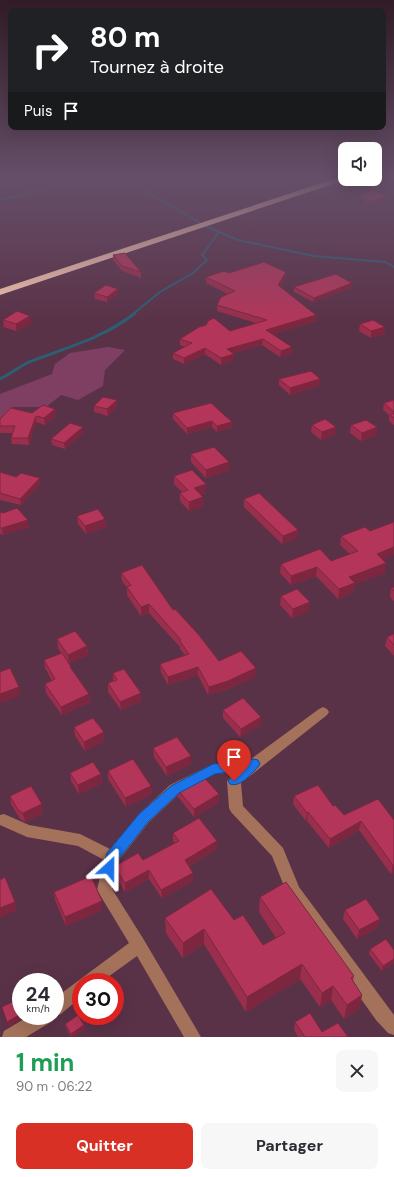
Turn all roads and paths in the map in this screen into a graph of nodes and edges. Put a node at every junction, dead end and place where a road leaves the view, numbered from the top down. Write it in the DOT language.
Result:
graph roads {
  1 [pos="202,225"];
  2 [pos="0,292"];
  3 [pos="323,712"];
  4 [pos="254,764"];
  5 [pos="4,820"];
  6 [pos="112,857"];
  7 [pos="139,945"];
  8 [pos="100,973"];
  9 [pos="72,994"];
  10 [pos="64,1001"];
  11 [pos="30,1025"];
  12 [pos="394,1027"];
  13 [pos="10,1037"];
  14 [pos="192,1037"];
  1 -- 2 [label="highway"];
  3 -- 4 [label="street"];
  4 -- 6 [label="street"];
  4 -- 12 [label="street"];
  5 -- 6 [label="street"];
  6 -- 7 [label="street"];
  7 -- 8 [label="street"];
  7 -- 14 [label="street"];
  9 -- 10 [label="street"];
  11 -- 13 [label="street"];
}
